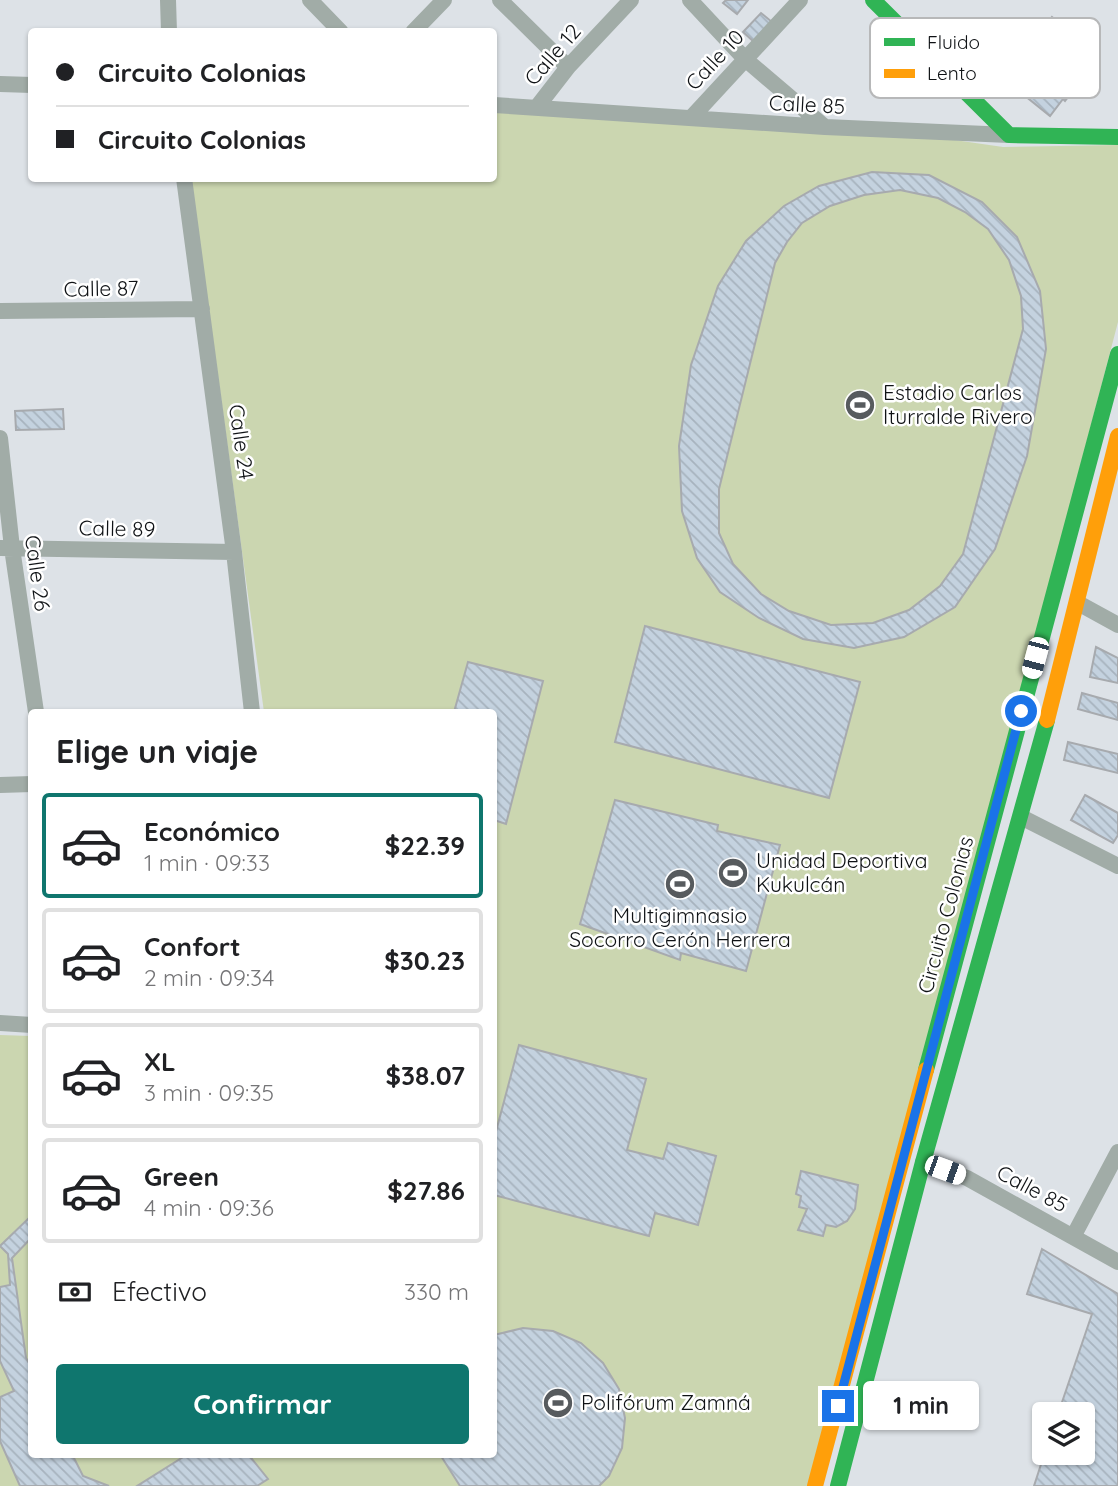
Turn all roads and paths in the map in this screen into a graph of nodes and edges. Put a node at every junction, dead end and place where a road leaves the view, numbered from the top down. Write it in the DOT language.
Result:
graph roads {
  1 [pos="168,0"];
  2 [pos="310,0"];
  3 [pos="443,0"];
  4 [pos="500,0"];
  5 [pos="631,0"];
  6 [pos="690,0"];
  7 [pos="800,0"];
  8 [pos="873,0"];
  9 [pos="891,18"];
  10 [pos="169,28"];
  11 [pos="337,28"];
  12 [pos="417,28"];
  13 [pos="745,59"];
  14 [pos="568,67"];
  15 [pos="0,84"];
  16 [pos="28,85"];
  17 [pos="972,98"];
  18 [pos="497,105"];
  19 [pos="537,107"];
  20 [pos="691,118"];
  21 [pos="825,127"];
  22 [pos="1009,135"];
  23 [pos="1118,137"];
  24 [pos="185,182"];
  25 [pos="202,309"];
  26 [pos="0,311"];
  27 [pos="1118,354"];
  28 [pos="1118,436"];
  29 [pos="0,438"];
  30 [pos="6,548"];
  31 [pos="234,552"];
  32 [pos="1077,603"];
  33 [pos="1118,625"];
  34 [pos="35,709"];
  35 [pos="252,709"];
  36 [pos="28,784"];
  37 [pos="0,785"];
  38 [pos="1021,817"];
  39 [pos="1118,866"];
  40 [pos="0,1023"];
  41 [pos="28,1025"];
  42 [pos="924,1082"];
  43 [pos="944,1087"];
  44 [pos="1118,1152"];
  45 [pos="923,1162"];
  46 [pos="1074,1235"];
  47 [pos="1118,1262"];
  48 [pos="815,1486"];
  49 [pos="838,1486"];
  1 -- 10 [label="street"];
  2 -- 11 [label="street"];
  3 -- 12 [label="street"];
  4 -- 14 [label="street"];
  5 -- 14 [label="street, Calle 12"];
  6 -- 13 [label="street"];
  7 -- 13 [label="street, Calle 10"];
  8 -- 9 [label="main road"];
  13 -- 20 [label="street, Calle 10"];
  13 -- 21 [label="street"];
  14 -- 19 [label="street, Calle 12"];
  15 -- 16 [label="street"];
  17 -- 22 [label="main road"];
  18 -- 19 [label="street, Calle 85"];
  19 -- 20 [label="street, Calle 85"];
  20 -- 21 [label="street, Calle 85"];
  21 -- 22 [label="street, Calle 85"];
  22 -- 23 [label="main road, Calle 85"];
  24 -- 25 [label="street, Calle 24"];
  25 -- 26 [label="street, Calle 87"];
  25 -- 31 [label="street, Calle 24"];
  27 -- 42 [label="main road, Circuito Colonias"];
  28 -- 32 [label="main road, Circuito Colonias"];
  29 -- 30 [label="street, Calle 26"];
  30 -- 31 [label="street, Calle 89"];
  30 -- 34 [label="street, Calle 26"];
  31 -- 35 [label="street, Calle 24"];
  32 -- 33 [label="street"];
  32 -- 38 [label="main road, Circuito Colonias"];
  36 -- 37 [label="street"];
  38 -- 39 [label="street"];
  38 -- 43 [label="main road, Circuito Colonias"];
  40 -- 41 [label="street"];
  42 -- 43 [label="main road"];
  42 -- 48 [label="main road, Circuito Colonias"];
  43 -- 45 [label="main road, Circuito Colonias"];
  44 -- 46 [label="street"];
  45 -- 46 [label="street, Calle 85"];
  45 -- 49 [label="main road, Circuito Colonias"];
  46 -- 47 [label="street, Calle 85"];
}
